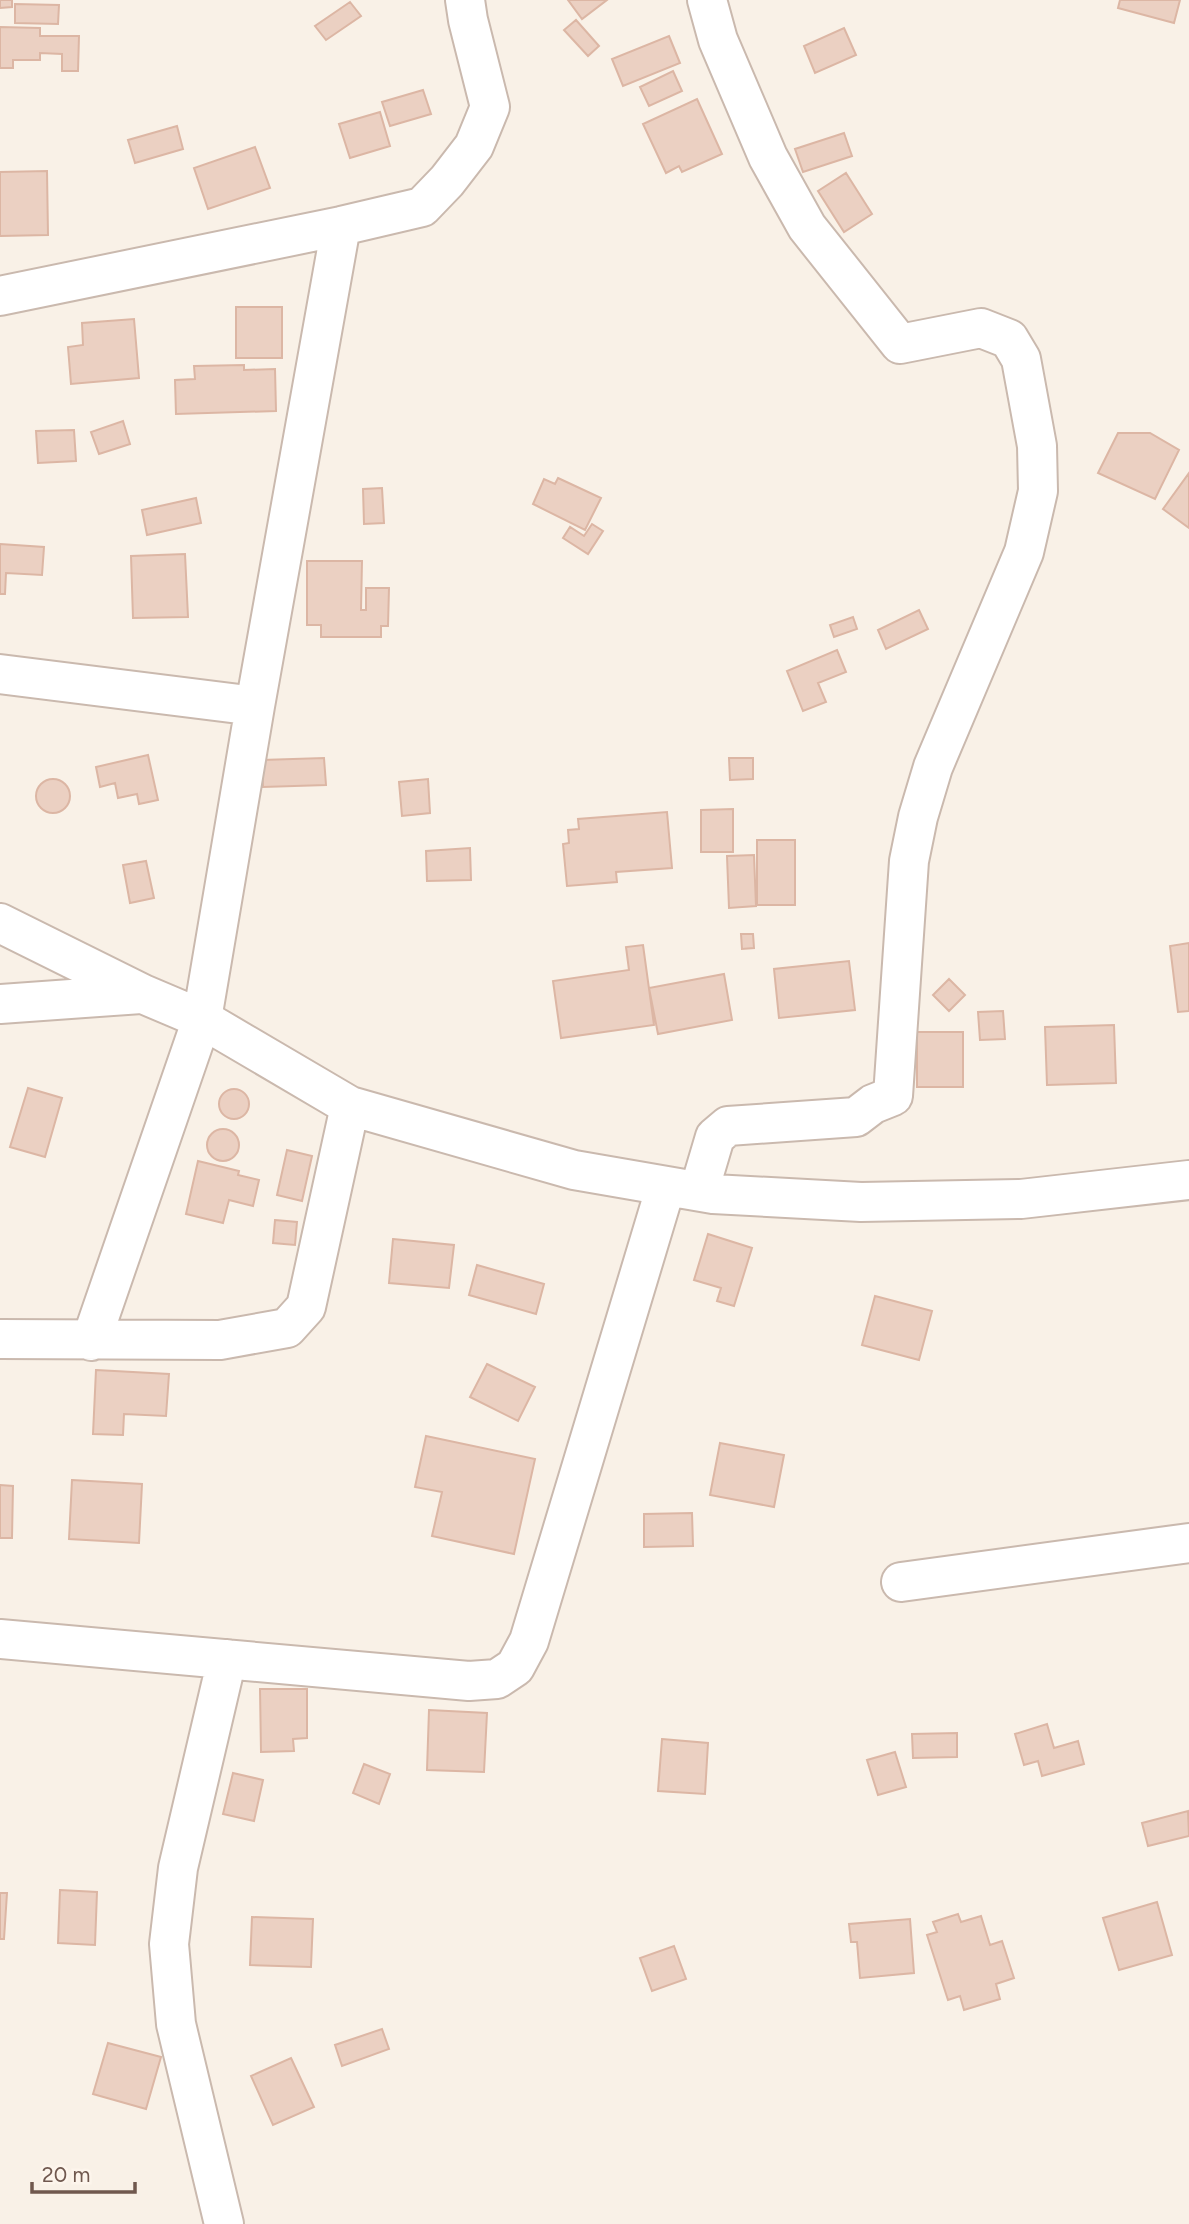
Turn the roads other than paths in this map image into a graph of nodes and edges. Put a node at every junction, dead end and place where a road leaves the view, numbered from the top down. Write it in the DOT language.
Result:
graph roads {
  1 [pos="464,0"];
  2 [pos="707,0"];
  3 [pos="341,226"];
  4 [pos="0,296"];
  5 [pos="0,674"];
  6 [pos="255,706"];
  7 [pos="0,923"];
  8 [pos="143,994"];
  9 [pos="0,1004"];
  10 [pos="202,1019"];
  11 [pos="350,1106"];
  12 [pos="1189,1180"];
  13 [pos="682,1189"];
  14 [pos="0,1339"];
  15 [pos="91,1341"];
  16 [pos="1189,1543"];
  17 [pos="901,1582"];
  18 [pos="0,1639"];
  19 [pos="226,1659"];
  20 [pos="223,2224"];
  1 -- 3 [label="street"];
  2 -- 13 [label="street"];
  3 -- 4 [label="street"];
  3 -- 6 [label="street"];
  5 -- 6 [label="street"];
  6 -- 10 [label="street"];
  7 -- 8 [label="street"];
  8 -- 9 [label="street"];
  8 -- 10 [label="street"];
  10 -- 11 [label="street"];
  10 -- 15 [label="street"];
  11 -- 13 [label="street"];
  11 -- 15 [label="street"];
  12 -- 13 [label="street"];
  13 -- 19 [label="street"];
  14 -- 15 [label="street"];
  16 -- 17 [label="street"];
  18 -- 19 [label="street"];
  19 -- 20 [label="street"];
}
